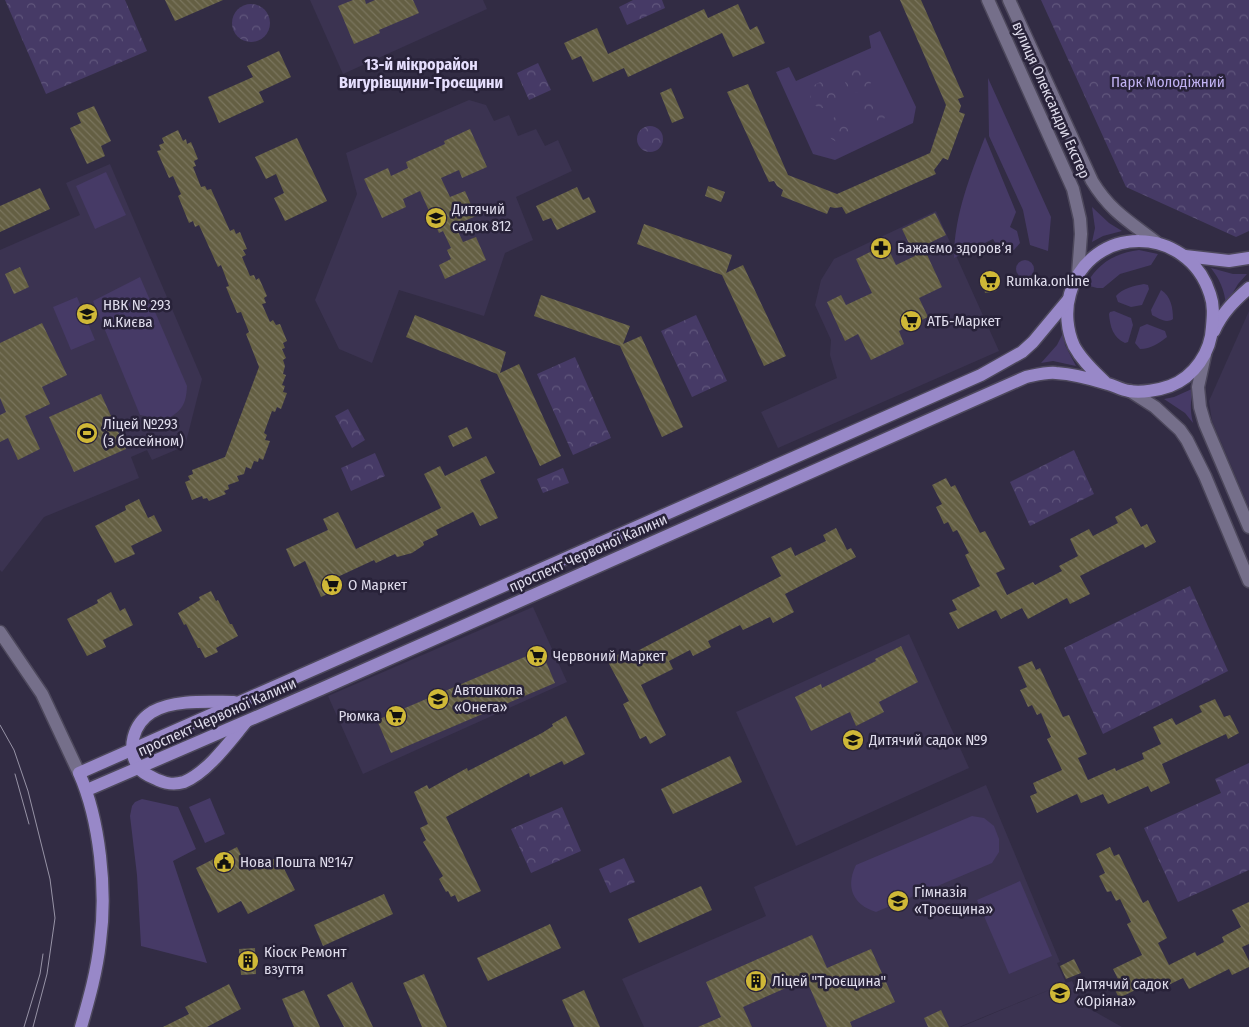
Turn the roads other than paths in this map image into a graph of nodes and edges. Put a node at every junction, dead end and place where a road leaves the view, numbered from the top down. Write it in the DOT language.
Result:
graph roads {
  1 [pos="988,0"];
  2 [pos="1009,0"];
  3 [pos="1156,242"];
  4 [pos="1185,256"];
  5 [pos="1249,258"];
  6 [pos="1078,274"];
  7 [pos="1249,288"];
  8 [pos="1068,300"];
  9 [pos="1212,335"];
  10 [pos="1205,355"];
  11 [pos="1106,383"];
  12 [pos="1130,391"];
  13 [pos="1249,527"];
  14 [pos="1249,581"];
  15 [pos="0,632"];
  16 [pos="239,702"];
  17 [pos="248,720"];
  18 [pos="132,750"];
  19 [pos="139,768"];
  20 [pos="79,774"];
  21 [pos="87,790"];
  22 [pos="81,1027"];
  1 -- 6 [label="street, вулиця Олександри Екстер"];
  2 -- 3 [label="street, вулиця Олександри Екстер"];
  3 -- 4 [label="main road"];
  3 -- 6 [label="main road"];
  4 -- 5 [label="main road"];
  4 -- 9 [label="main road"];
  6 -- 8 [label="main road"];
  7 -- 9 [label="main road"];
  8 -- 11 [label="main road"];
  8 -- 16 [label="main road, проспект Червоної Калини"];
  9 -- 10 [label="main road"];
  10 -- 12 [label="main road"];
  10 -- 13 [label="street"];
  11 -- 12 [label="main road"];
  11 -- 17 [label="main road, проспект Червоної Калини"];
  12 -- 14 [label="street"];
  15 -- 20 [label="street"];
  16 -- 18 [label="main road, проспект Червоної Калини"];
  16 -- 18 [label="main road"];
  17 -- 19 [label="main road, проспект Червоної Калини"];
  17 -- 19 [label="main road"];
  18 -- 19 [label="main road"];
  18 -- 20 [label="main road, проспект Червоної Калини"];
  19 -- 21 [label="main road, проспект Червоної Калини"];
  20 -- 21 [label="main road"];
  21 -- 22 [label="main road"];
}
